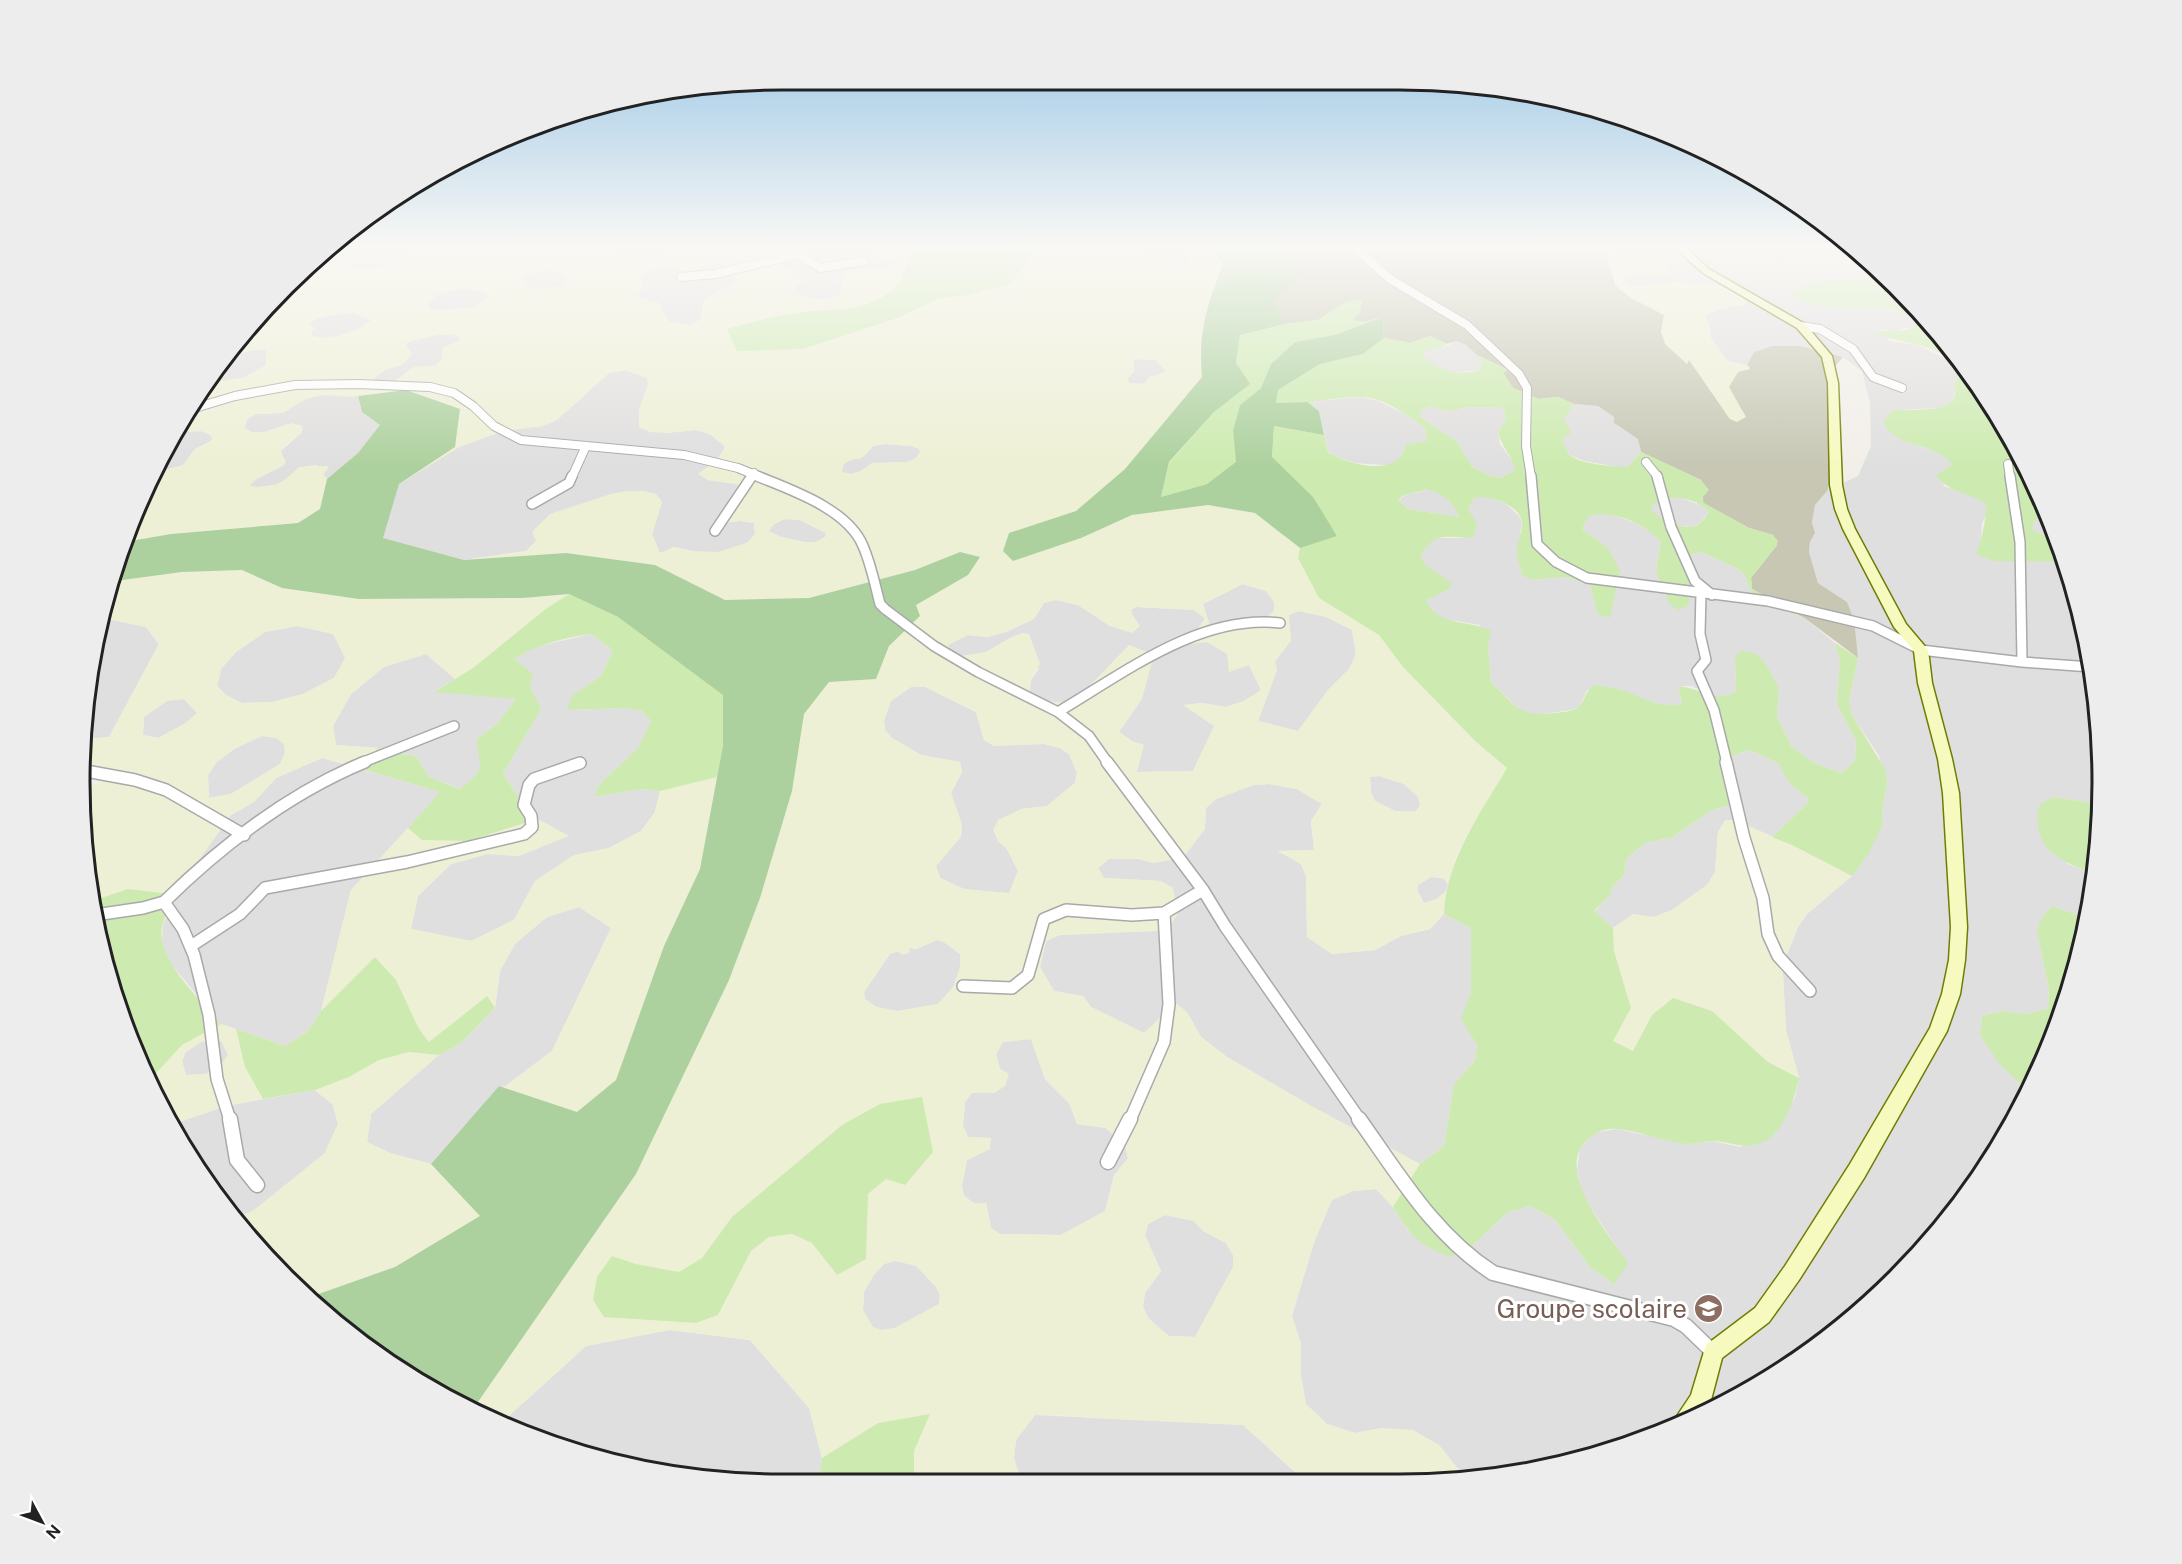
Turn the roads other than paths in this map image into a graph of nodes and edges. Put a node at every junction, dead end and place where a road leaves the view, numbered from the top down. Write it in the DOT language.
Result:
graph roads {
  1 [pos="1457,320"];
  2 [pos="1791,320"];
  3 [pos="1801,326"];
  4 [pos="1902,388"];
  5 [pos="202,406"];
  6 [pos="586,446"];
  7 [pos="1646,462"];
  8 [pos="2008,464"];
  9 [pos="754,473"];
  10 [pos="532,504"];
  11 [pos="715,531"];
  12 [pos="1701,594"];
  13 [pos="1713,595"];
  14 [pos="1280,622"];
  15 [pos="1921,650"];
  16 [pos="2022,662"];
  17 [pos="2082,666"];
  18 [pos="1058,712"];
  19 [pos="454,726"];
  20 [pos="580,763"];
  21 [pos="90,772"];
  22 [pos="244,835"];
  23 [pos="1203,890"];
  24 [pos="164,902"];
  25 [pos="1164,913"];
  26 [pos="103,914"];
  27 [pos="191,946"];
  28 [pos="963,986"];
  29 [pos="1810,992"];
  30 [pos="1108,1162"];
  31 [pos="257,1185"];
  32 [pos="1713,1352"];
  33 [pos="1694,1408"];
  1 -- 12 [label="street"];
  2 -- 3 [label="main road"];
  3 -- 4 [label="street"];
  3 -- 15 [label="main road"];
  5 -- 6 [label="street"];
  6 -- 9 [label="street"];
  6 -- 10 [label="street"];
  7 -- 13 [label="street"];
  8 -- 16 [label="street"];
  9 -- 11 [label="street"];
  9 -- 18 [label="street"];
  12 -- 13 [label="street"];
  12 -- 29 [label="street"];
  13 -- 15 [label="street"];
  14 -- 18 [label="street"];
  15 -- 16 [label="street"];
  15 -- 32 [label="main road"];
  16 -- 17 [label="street"];
  18 -- 23 [label="street"];
  19 -- 22 [label="street"];
  20 -- 27 [label="street"];
  21 -- 22 [label="street"];
  22 -- 24 [label="street"];
  23 -- 25 [label="street"];
  23 -- 32 [label="street"];
  24 -- 26 [label="street"];
  24 -- 27 [label="street"];
  25 -- 28 [label="street"];
  25 -- 30 [label="street"];
  27 -- 31 [label="street"];
  32 -- 33 [label="main road"];
}
